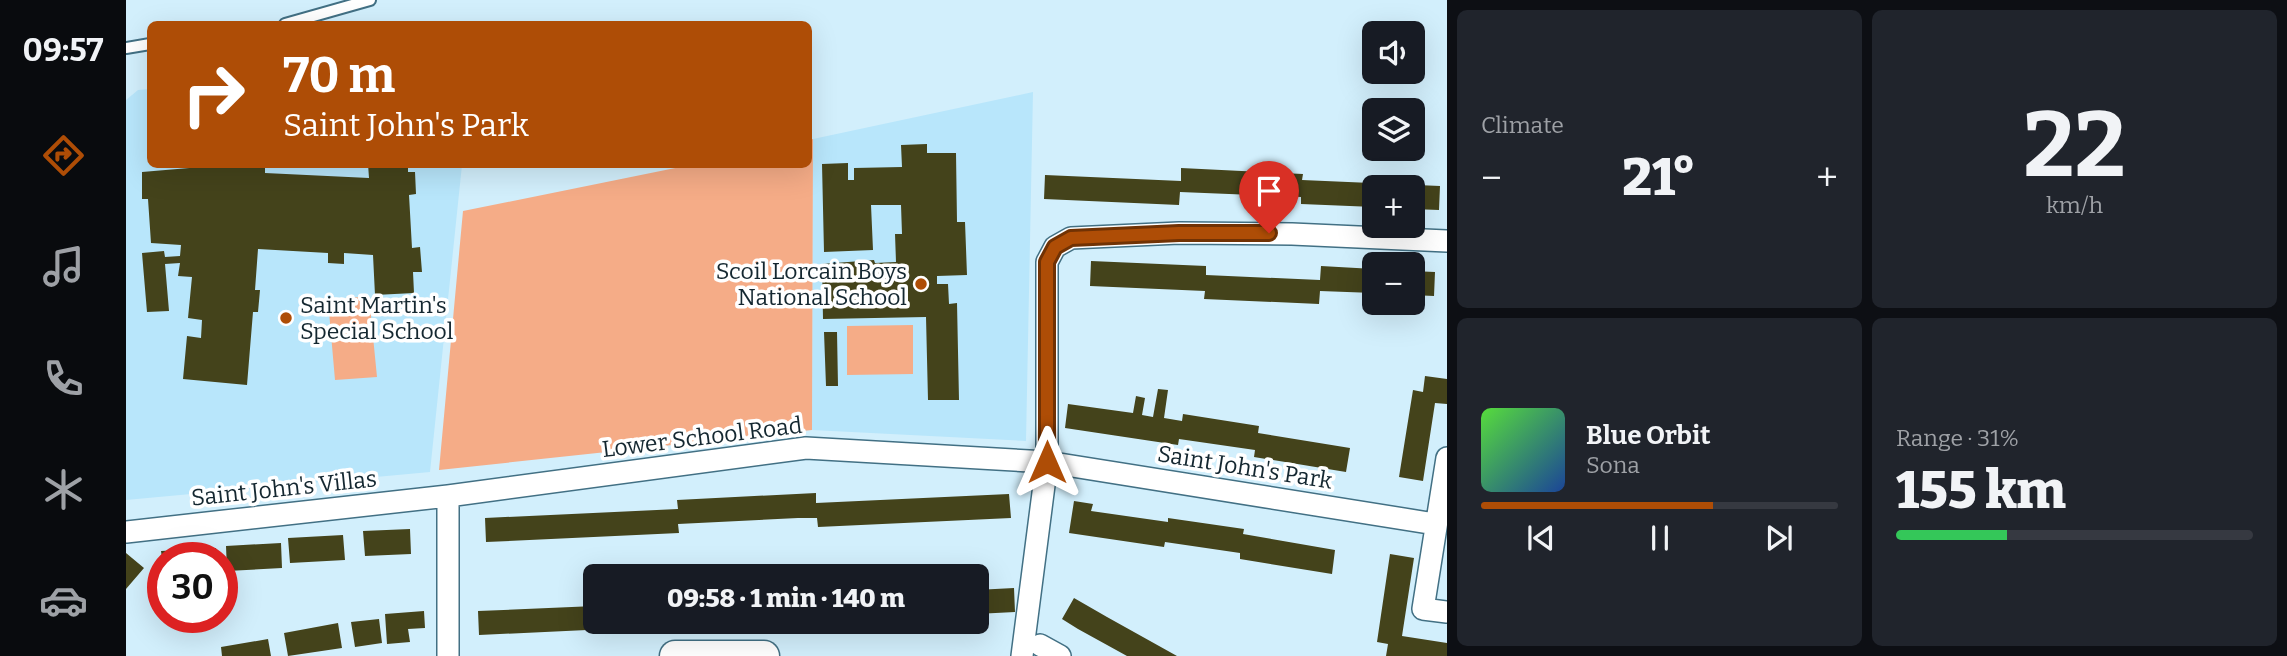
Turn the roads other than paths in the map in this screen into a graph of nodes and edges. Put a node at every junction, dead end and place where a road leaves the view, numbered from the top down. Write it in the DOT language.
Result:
graph roads {
  1 [pos="370,0"];
  2 [pos="296,21"];
  3 [pos="147,44"];
  4 [pos="126,48"];
  5 [pos="1447,241"];
  6 [pos="1447,458"];
  7 [pos="1047,462"];
  8 [pos="449,496"];
  9 [pos="1435,524"];
  10 [pos="126,532"];
  11 [pos="1447,612"];
  12 [pos="1040,645"];
  13 [pos="448,656"];
  14 [pos="675,656"];
  15 [pos="764,656"];
  16 [pos="1022,656"];
  17 [pos="1060,656"];
  1 -- 2 [label="lane"];
  3 -- 4 [label="lane"];
  5 -- 7 [label="street"];
  6 -- 9 [label="street"];
  7 -- 8 [label="street, Lower School Road"];
  7 -- 9 [label="street, Saint John's Park"];
  7 -- 16 [label="street"];
  8 -- 10 [label="street, Saint John's Villas"];
  8 -- 13 [label="street"];
  9 -- 11 [label="street"];
  12 -- 17 [label="street"];
  14 -- 15 [label="main road"];
}
